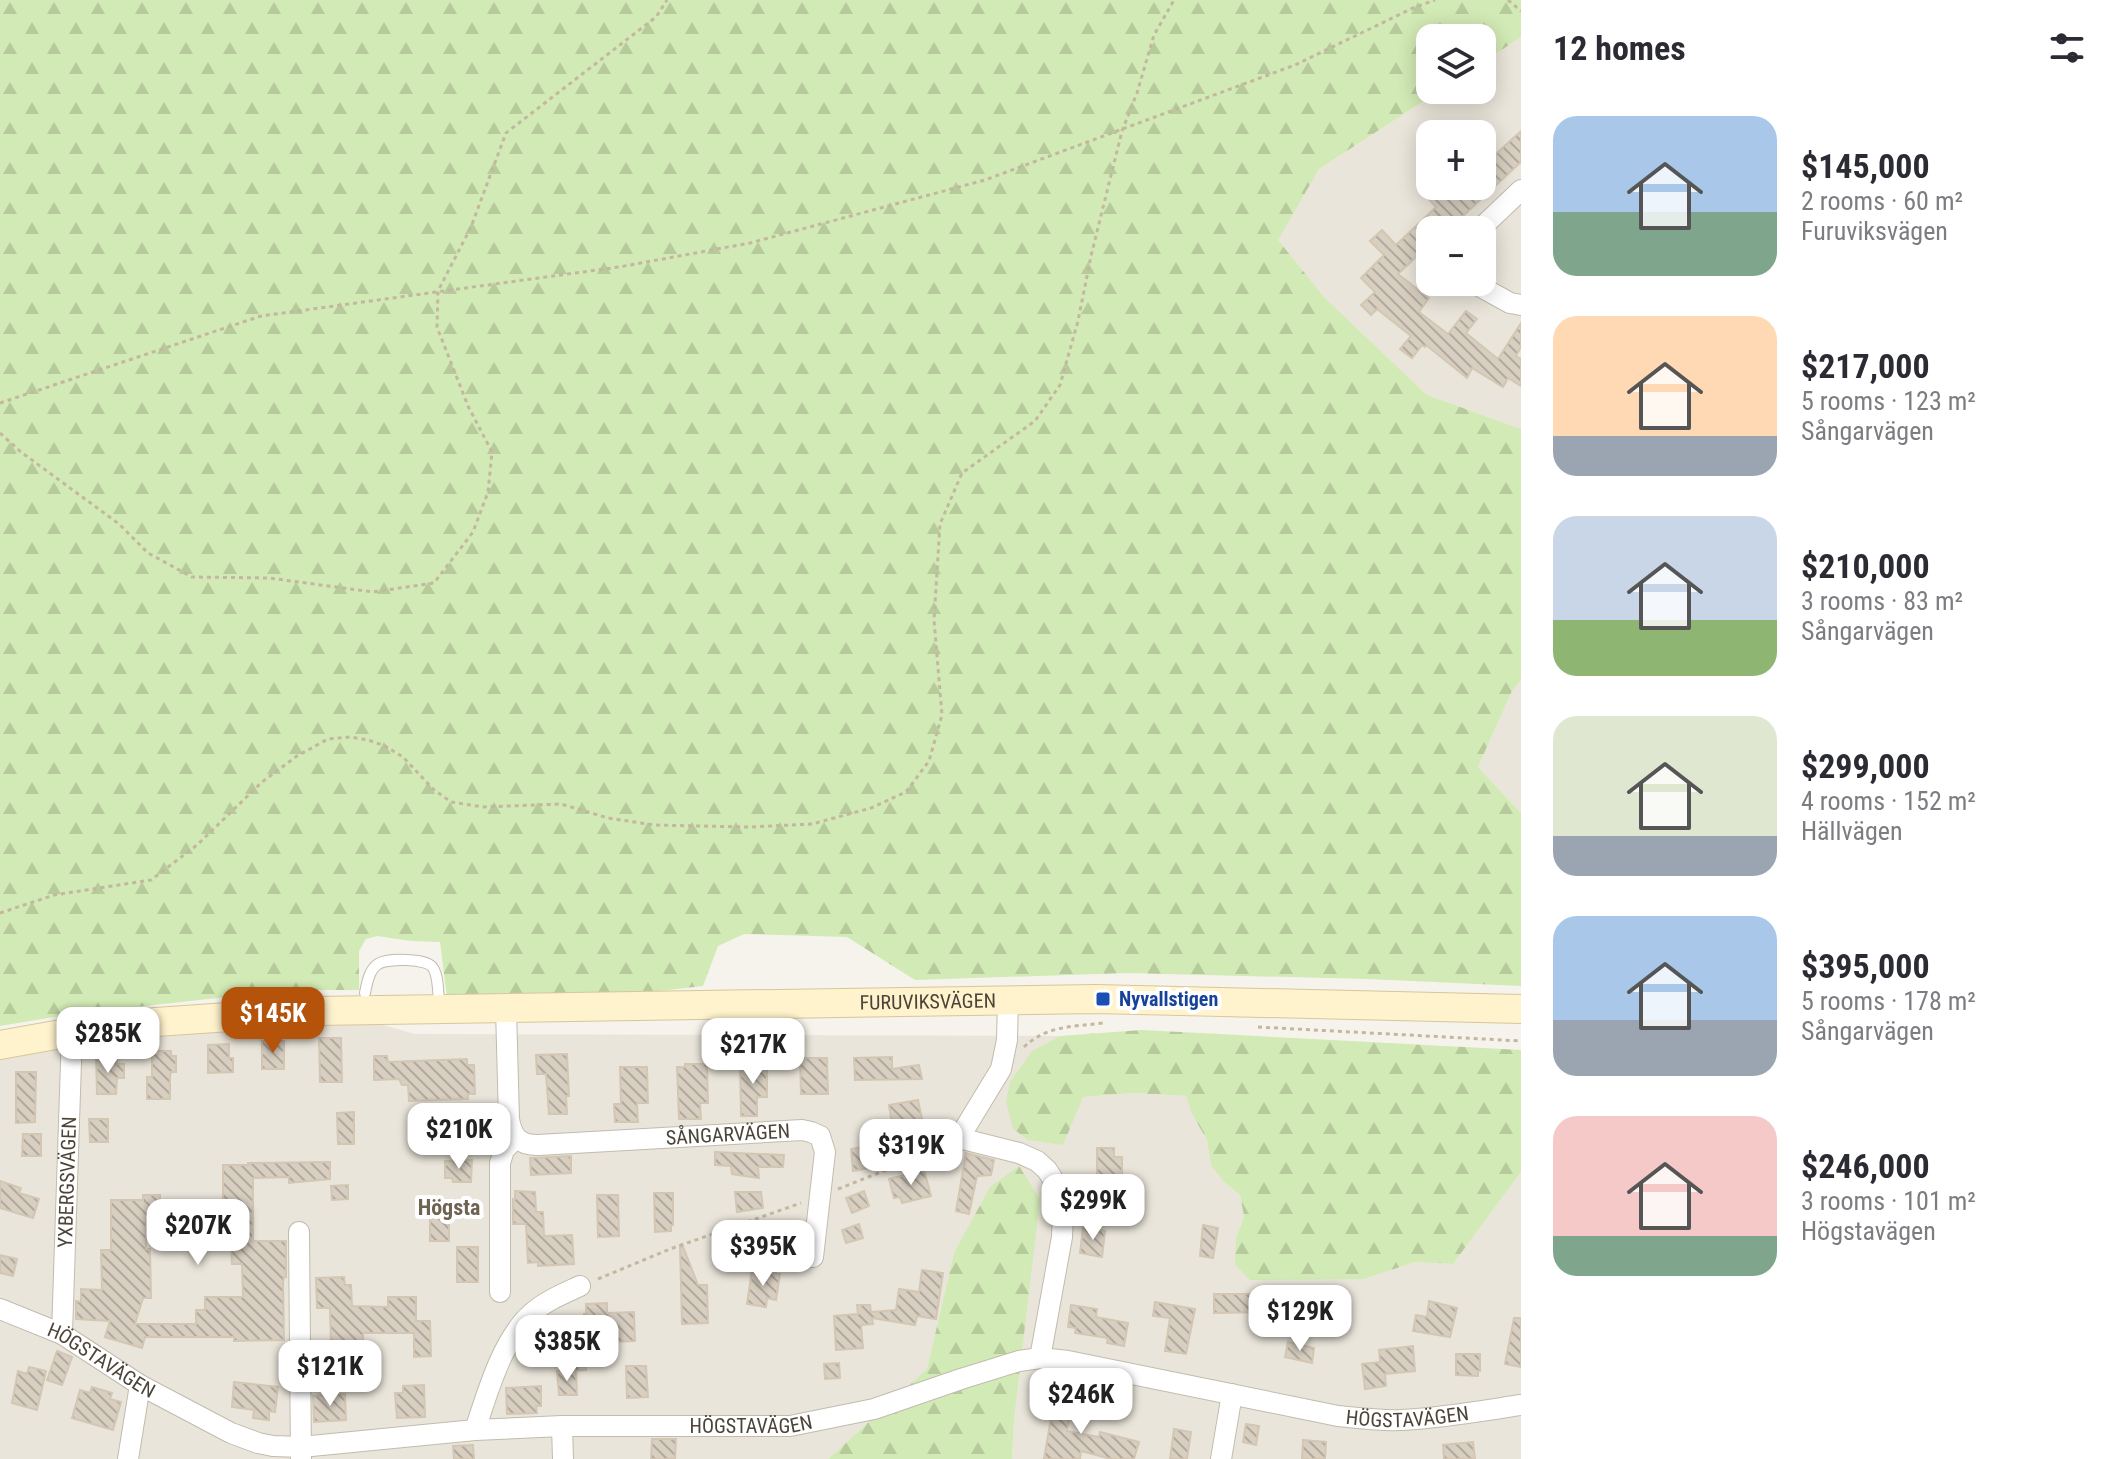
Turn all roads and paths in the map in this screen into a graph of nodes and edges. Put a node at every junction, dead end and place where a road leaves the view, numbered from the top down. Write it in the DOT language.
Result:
graph roads {
  1 [pos="667,0"];
  2 [pos="1174,0"];
  3 [pos="1435,0"];
  4 [pos="1508,0"];
  5 [pos="1521,11"];
  6 [pos="1122,131"];
  7 [pos="1521,190"];
  8 [pos="1494,216"];
  9 [pos="438,291"];
  10 [pos="1496,295"];
  11 [pos="1521,305"];
  12 [pos="0,403"];
  13 [pos="0,433"];
  14 [pos="0,913"];
  15 [pos="365,993"];
  16 [pos="1008,999"];
  17 [pos="506,1009"];
  18 [pos="1521,1009"];
  19 [pos="439,1010"];
  20 [pos="1115,1022"];
  21 [pos="1255,1027"];
  22 [pos="72,1032"];
  23 [pos="1521,1041"];
  24 [pos="0,1045"];
  25 [pos="1001,1069"];
  26 [pos="516,1138"];
  27 [pos="959,1138"];
  28 [pos="820,1196"];
  29 [pos="299,1232"];
  30 [pos="813,1257"];
  31 [pos="580,1286"];
  32 [pos="500,1292"];
  33 [pos="0,1309"];
  34 [pos="62,1334"];
  35 [pos="1040,1358"];
  36 [pos="140,1385"];
  37 [pos="1232,1394"];
  38 [pos="1521,1405"];
  39 [pos="562,1426"];
  40 [pos="475,1430"];
  41 [pos="301,1453"];
  42 [pos="128,1459"];
  43 [pos="563,1459"];
  44 [pos="1221,1459"];
  1 -- 9 [label="path"];
  2 -- 6 [label="path"];
  3 -- 6 [label="path"];
  4 -- 5 [label="path"];
  6 -- 9 [label="path"];
  6 -- 14 [label="path"];
  7 -- 8 [label="street"];
  9 -- 12 [label="path"];
  9 -- 13 [label="path"];
  10 -- 11 [label="street"];
  15 -- 19 [label="lane"];
  16 -- 17 [label="main road, FURUVIKSVÄGEN"];
  16 -- 18 [label="main road, FURUVIKSVÄGEN"];
  16 -- 25 [label="street"];
  17 -- 19 [label="main road, FURUVIKSVÄGEN"];
  17 -- 26 [label="street"];
  19 -- 22 [label="main road, FURUVIKSVÄGEN"];
  20 -- 25 [label="path"];
  21 -- 23 [label="path"];
  22 -- 24 [label="main road, FURUVIKSVÄGEN"];
  22 -- 34 [label="street, YXBERGSVÄGEN"];
  25 -- 27 [label="street"];
  26 -- 28 [label="street, SÅNGARVÄGEN"];
  26 -- 32 [label="street"];
  27 -- 28 [label="path"];
  27 -- 35 [label="street"];
  28 -- 30 [label="street, SÅNGARVÄGEN"];
  28 -- 31 [label="path"];
  29 -- 41 [label="street"];
  31 -- 40 [label="street"];
  33 -- 34 [label="street, HÖGSTAVÄGEN"];
  34 -- 36 [label="street, HÖGSTAVÄGEN"];
  35 -- 37 [label="street, HÖGSTAVÄGEN"];
  35 -- 39 [label="street, HÖGSTAVÄGEN"];
  36 -- 41 [label="street, HÖGSTAVÄGEN"];
  36 -- 42 [label="street"];
  37 -- 38 [label="street, HÖGSTAVÄGEN"];
  37 -- 44 [label="street"];
  39 -- 40 [label="street, HÖGSTAVÄGEN"];
  39 -- 43 [label="street"];
  40 -- 41 [label="street, HÖGSTAVÄGEN"];
}
